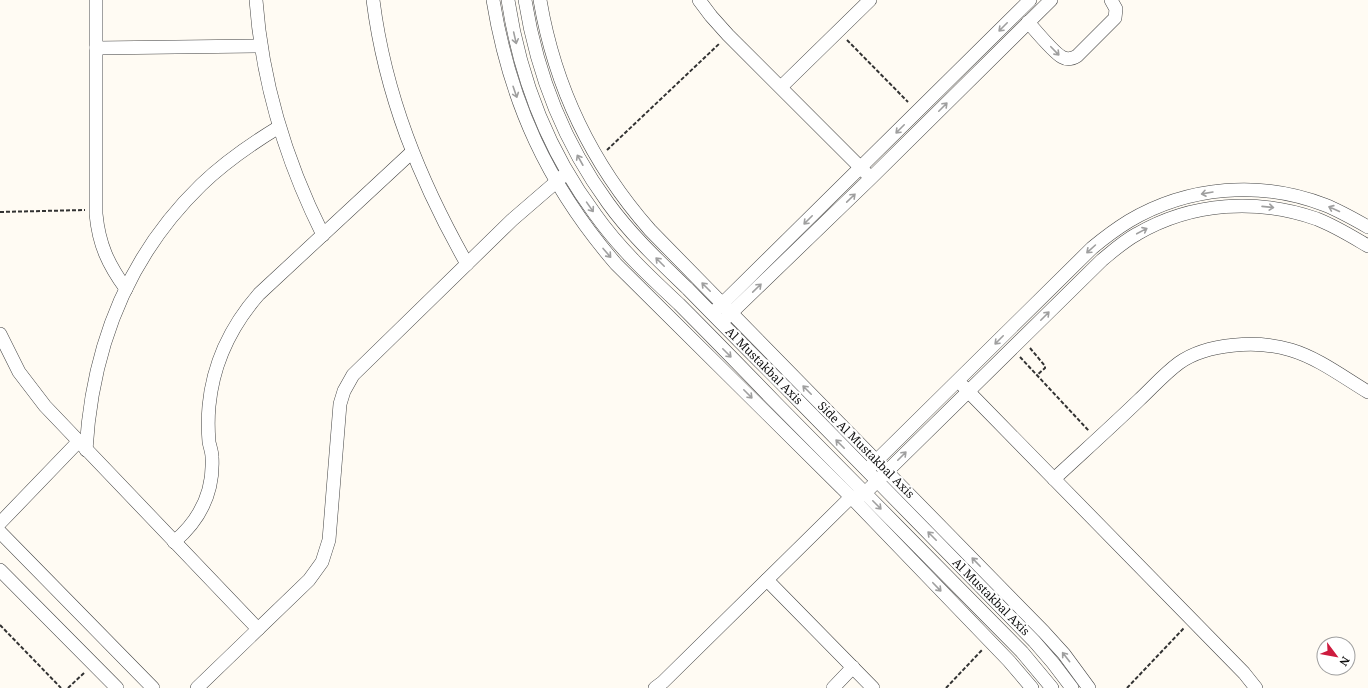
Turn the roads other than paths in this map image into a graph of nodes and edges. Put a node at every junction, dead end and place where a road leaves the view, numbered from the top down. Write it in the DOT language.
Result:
graph roads {
  1 [pos="96,0"];
  2 [pos="256,0"];
  3 [pos="373,0"];
  4 [pos="493,0"];
  5 [pos="508,0"];
  6 [pos="525,0"];
  7 [pos="540,0"];
  8 [pos="699,0"];
  9 [pos="870,0"];
  10 [pos="1030,0"];
  11 [pos="1051,0"];
  12 [pos="1111,0"];
  13 [pos="1028,22"];
  14 [pos="261,46"];
  15 [pos="96,48"];
  16 [pos="781,87"];
  17 [pos="279,127"];
  18 [pos="412,152"];
  19 [pos="861,167"];
  20 [pos="567,173"];
  21 [pos="871,178"];
  22 [pos="556,182"];
  23 [pos="1368,227"];
  24 [pos="323,235"];
  25 [pos="1368,246"];
  26 [pos="467,264"];
  27 [pos="126,289"];
  28 [pos="727,309"];
  29 [pos="717,318"];
  30 [pos="705,330"];
  31 [pos="0,334"];
  32 [pos="744,371"];
  33 [pos="957,380"];
  34 [pos="735,381"];
  35 [pos="1366,385"];
  36 [pos="968,391"];
  37 [pos="82,446"];
  38 [pos="876,460"];
  39 [pos="866,470"];
  40 [pos="887,471"];
  41 [pos="1054,479"];
  42 [pos="877,481"];
  43 [pos="854,482"];
  44 [pos="865,493"];
  45 [pos="851,497"];
  46 [pos="0,523"];
  47 [pos="0,532"];
  48 [pos="174,542"];
  49 [pos="0,570"];
  50 [pos="767,580"];
  51 [pos="258,629"];
  52 [pos="853,668"];
  53 [pos="117,688"];
  54 [pos="153,688"];
  55 [pos="197,688"];
  56 [pos="655,688"];
  57 [pos="833,688"];
  58 [pos="873,688"];
  59 [pos="1032,688"];
  60 [pos="1052,688"];
  61 [pos="1072,688"];
  62 [pos="1089,688"];
  63 [pos="1256,688"];
  1 -- 15 [label="street"];
  2 -- 14 [label="street"];
  3 -- 18 [label="street"];
  4 -- 22 [label="street, one-way"];
  5 -- 20 [label="street, Al Mustakbal Axis, one-way"];
  29 -- 6 [label="street, Al Mustakbal Axis, one-way"];
  28 -- 7 [label="street, Side Al Mustakbal Axis, one-way"];
  8 -- 16 [label="street"];
  9 -- 16 [label="street"];
  10 -- 19 [label="street, one-way"];
  11 -- 13 [label="street"];
  13 -- 12 [label="street, one-way"];
  21 -- 13 [label="street, one-way"];
  14 -- 15 [label="street"];
  14 -- 17 [label="street"];
  15 -- 27 [label="street"];
  16 -- 19 [label="street"];
  17 -- 24 [label="street"];
  17 -- 27 [label="street"];
  18 -- 24 [label="street"];
  18 -- 26 [label="street"];
  19 -- 21 [label="street"];
  19 -- 28 [label="street, one-way"];
  20 -- 22 [label="street"];
  20 -- 30 [label="street, Al Mustakbal Axis, one-way"];
  28 -- 21 [label="street, one-way"];
  22 -- 26 [label="street"];
  22 -- 34 [label="street, one-way"];
  23 -- 33 [label="street, one-way"];
  24 -- 48 [label="street"];
  36 -- 25 [label="street, one-way"];
  26 -- 51 [label="street"];
  27 -- 37 [label="street"];
  28 -- 29 [label="street"];
  38 -- 28 [label="street, Side Al Mustakbal Axis, one-way"];
  29 -- 30 [label="street"];
  39 -- 29 [label="street, Al Mustakbal Axis, one-way"];
  30 -- 32 [label="street, Al Mustakbal Axis, one-way"];
  31 -- 37 [label="street"];
  32 -- 34 [label="street"];
  32 -- 43 [label="street, Al Mustakbal Axis"];
  33 -- 36 [label="street"];
  33 -- 38 [label="street"];
  34 -- 45 [label="street, one-way"];
  35 -- 41 [label="street"];
  40 -- 36 [label="street, one-way"];
  36 -- 41 [label="street"];
  37 -- 46 [label="street"];
  37 -- 48 [label="street"];
  38 -- 39 [label="street"];
  38 -- 40 [label="street, Side Al Mustakbal Axis"];
  39 -- 42 [label="street, Al Mustakbal Axis"];
  39 -- 43 [label="street"];
  40 -- 42 [label="street"];
  62 -- 40 [label="street, Side Al Mustakbal Axis, one-way"];
  41 -- 63 [label="street"];
  42 -- 44 [label="street"];
  61 -- 42 [label="street, Al Mustakbal Axis, one-way"];
  43 -- 44 [label="street, Al Mustakbal Axis"];
  43 -- 45 [label="street"];
  44 -- 45 [label="street"];
  44 -- 60 [label="street, Al Mustakbal Axis, one-way"];
  45 -- 50 [label="street"];
  45 -- 59 [label="street, one-way"];
  47 -- 54 [label="street"];
  48 -- 51 [label="street"];
  49 -- 53 [label="street"];
  50 -- 52 [label="street"];
  50 -- 56 [label="street"];
  51 -- 55 [label="street"];
  52 -- 57 [label="street"];
  52 -- 58 [label="street"];
}
